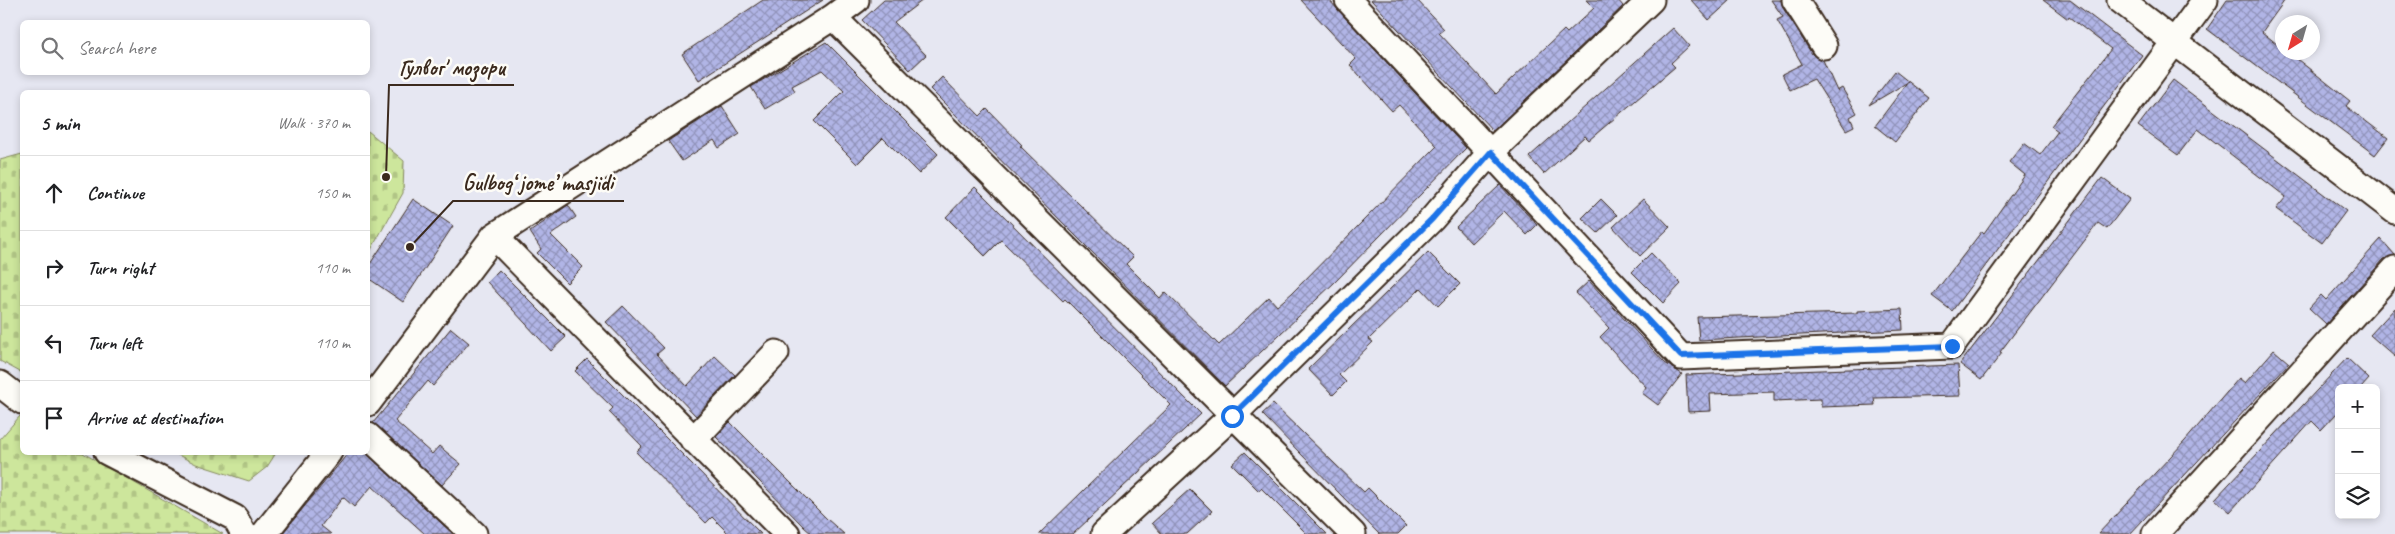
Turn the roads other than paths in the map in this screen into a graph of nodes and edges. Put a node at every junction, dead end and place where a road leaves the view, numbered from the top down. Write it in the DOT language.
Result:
graph roads {
  1 [pos="856,0"];
  2 [pos="1348,0"];
  3 [pos="1650,0"];
  4 [pos="1795,0"];
  5 [pos="2120,0"];
  6 [pos="2205,0"];
  7 [pos="833,17"];
  8 [pos="2175,41"];
  9 [pos="1824,46"];
  10 [pos="1491,152"];
  11 [pos="2395,211"];
  12 [pos="494,236"];
  13 [pos="2395,269"];
  14 [pos="776,353"];
  15 [pos="0,384"];
  16 [pos="20,399"];
  17 [pos="370,400"];
  18 [pos="1232,416"];
  19 [pos="370,438"];
  20 [pos="693,440"];
  21 [pos="113,455"];
  22 [pos="327,455"];
  23 [pos="244,534"];
  24 [pos="264,534"];
  25 [pos="474,534"];
  26 [pos="787,534"];
  27 [pos="1104,534"];
  28 [pos="1353,534"];
  29 [pos="2155,534"];
  1 -- 7 [label="street"];
  2 -- 10 [label="street"];
  3 -- 10 [label="street"];
  4 -- 9 [label="street"];
  5 -- 8 [label="street"];
  6 -- 8 [label="street"];
  7 -- 12 [label="street"];
  7 -- 18 [label="street"];
  8 -- 10 [label="street"];
  8 -- 11 [label="street"];
  10 -- 18 [label="street"];
  12 -- 17 [label="street"];
  12 -- 20 [label="street"];
  13 -- 29 [label="street"];
  14 -- 20 [label="street"];
  15 -- 16 [label="street"];
  18 -- 27 [label="street"];
  18 -- 28 [label="street"];
  19 -- 25 [label="street"];
  20 -- 26 [label="street"];
  21 -- 23 [label="street"];
  22 -- 24 [label="street"];
}
